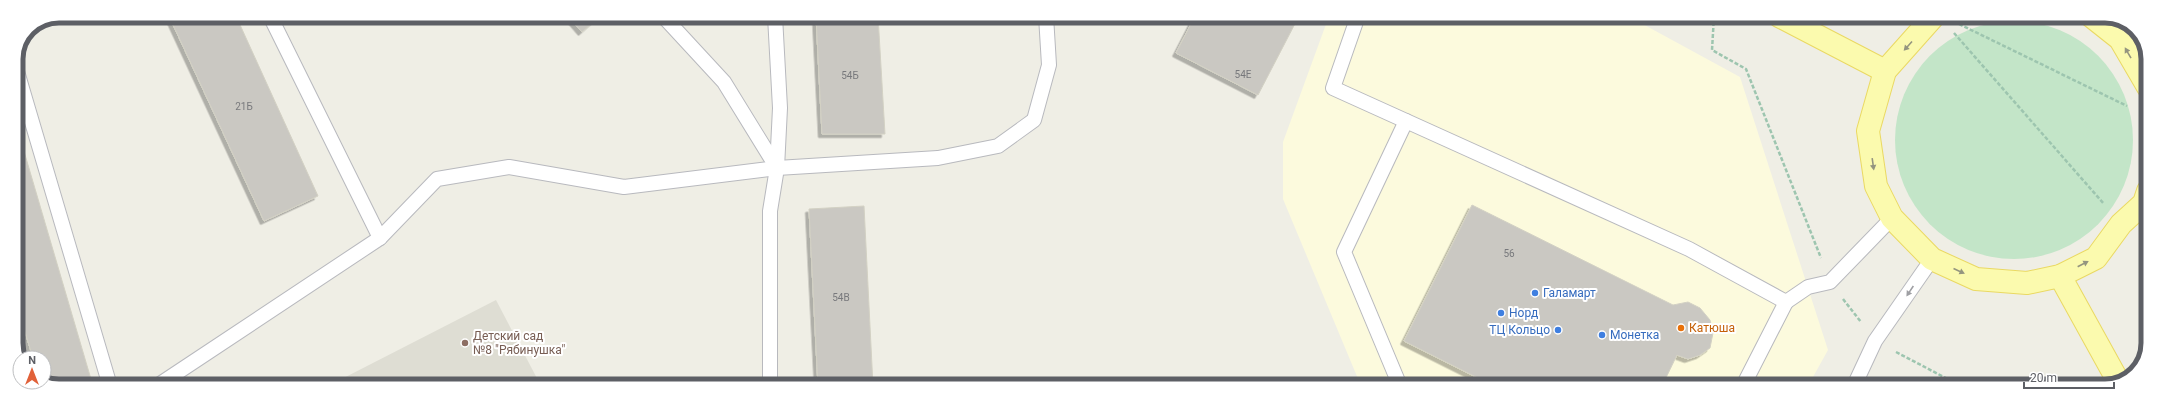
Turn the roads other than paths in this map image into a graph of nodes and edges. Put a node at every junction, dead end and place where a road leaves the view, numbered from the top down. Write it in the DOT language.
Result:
graph roads {
  1 [pos="273,23"];
  2 [pos="669,23"];
  3 [pos="775,23"];
  4 [pos="1046,23"];
  5 [pos="1356,23"];
  6 [pos="1792,23"];
  7 [pos="1940,23"];
  8 [pos="2099,23"];
  9 [pos="1885,72"];
  10 [pos="2141,75"];
  11 [pos="23,92"];
  12 [pos="1406,122"];
  13 [pos="778,168"];
  14 [pos="2141,205"];
  15 [pos="1892,218"];
  16 [pos="380,238"];
  17 [pos="1932,258"];
  18 [pos="2060,276"];
  19 [pos="1786,302"];
  20 [pos="2116,377"];
  21 [pos="108,379"];
  22 [pos="168,379"];
  23 [pos="770,379"];
  24 [pos="1397,379"];
  25 [pos="1747,379"];
  26 [pos="1857,379"];
  1 -- 16 [label="lane"];
  2 -- 13 [label="lane"];
  3 -- 13 [label="lane"];
  4 -- 13 [label="lane"];
  5 -- 12 [label="lane"];
  6 -- 9 [label="main road"];
  7 -- 9 [label="main road, one-way"];
  10 -- 8 [label="main road, one-way"];
  9 -- 15 [label="main road, one-way"];
  11 -- 21 [label="lane"];
  12 -- 19 [label="lane"];
  12 -- 24 [label="lane"];
  13 -- 16 [label="lane"];
  13 -- 23 [label="lane"];
  18 -- 14 [label="main road, one-way"];
  15 -- 17 [label="main road"];
  15 -- 19 [label="lane"];
  16 -- 22 [label="lane"];
  17 -- 18 [label="main road, one-way"];
  17 -- 26 [label="lane, one-way"];
  18 -- 20 [label="main road"];
  19 -- 25 [label="lane"];
}
